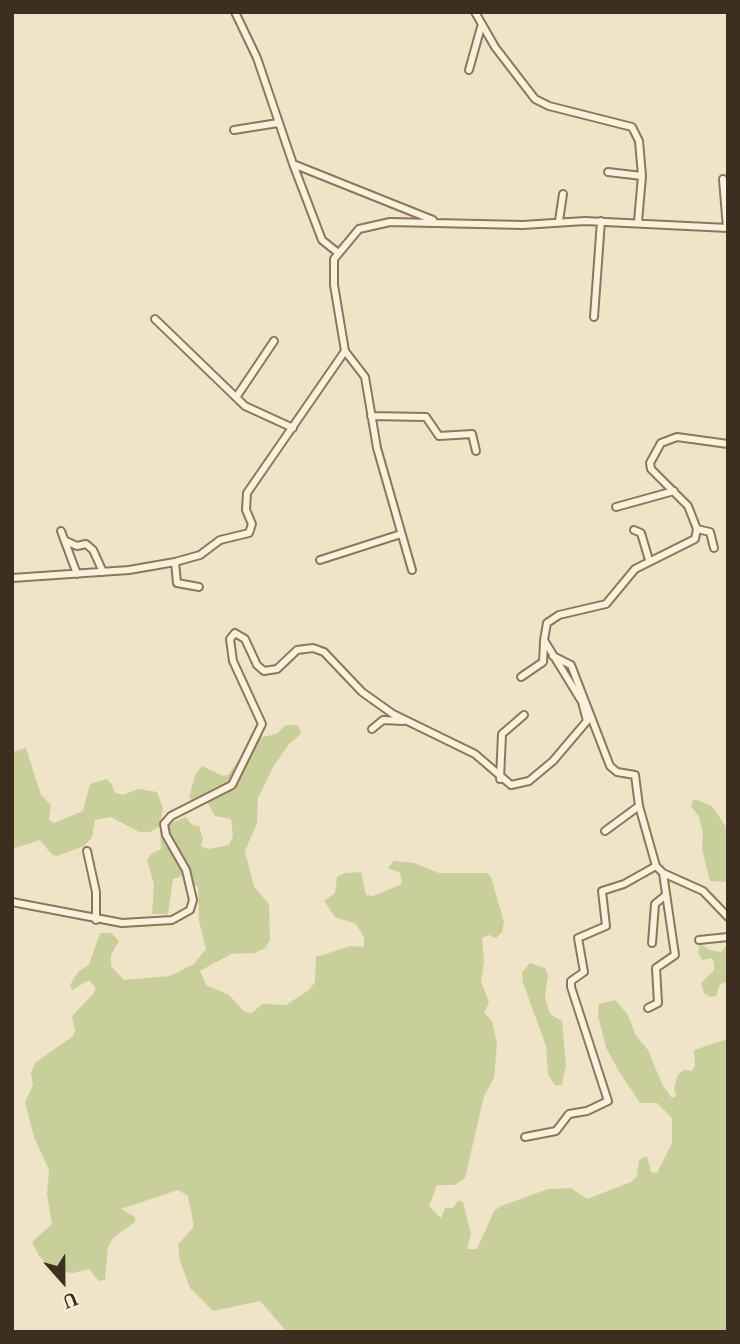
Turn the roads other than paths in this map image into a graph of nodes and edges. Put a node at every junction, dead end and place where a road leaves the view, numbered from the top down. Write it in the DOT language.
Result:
graph roads {
  1 [pos="235,12"];
  2 [pos="475,12"];
  3 [pos="481,27"];
  4 [pos="469,70"];
  5 [pos="278,122"];
  6 [pos="234,131"];
  7 [pos="292,163"];
  8 [pos="608,172"];
  9 [pos="642,176"];
  10 [pos="723,179"];
  11 [pos="563,194"];
  12 [pos="438,221"];
  13 [pos="559,221"];
  14 [pos="601,221"];
  15 [pos="638,222"];
  16 [pos="727,228"];
  17 [pos="337,252"];
  18 [pos="594,317"];
  19 [pos="155,319"];
  20 [pos="274,341"];
  21 [pos="345,351"];
  22 [pos="237,396"];
  23 [pos="371,416"];
  24 [pos="293,428"];
  25 [pos="728,444"];
  26 [pos="476,451"];
  27 [pos="674,491"];
  28 [pos="616,507"];
  29 [pos="697,529"];
  30 [pos="634,530"];
  31 [pos="61,531"];
  32 [pos="401,534"];
  33 [pos="66,541"];
  34 [pos="713,548"];
  35 [pos="320,560"];
  36 [pos="649,560"];
  37 [pos="175,562"];
  38 [pos="412,570"];
  39 [pos="103,572"];
  40 [pos="77,574"];
  41 [pos="12,579"];
  42 [pos="199,587"];
  43 [pos="544,640"];
  44 [pos="554,656"];
  45 [pos="521,677"];
  46 [pos="524,715"];
  47 [pos="408,722"];
  48 [pos="372,729"];
  49 [pos="500,779"];
  50 [pos="639,806"];
  51 [pos="605,831"];
  52 [pos="87,851"];
  53 [pos="656,866"];
  54 [pos="663,873"];
  55 [pos="666,895"];
  56 [pos="12,902"];
  57 [pos="728,916"];
  58 [pos="96,920"];
  59 [pos="728,937"];
  60 [pos="699,940"];
  61 [pos="652,943"];
  62 [pos="648,1008"];
  63 [pos="525,1137"];
  1 -- 5 [label="street"];
  2 -- 3 [label="street"];
  3 -- 4 [label="street"];
  3 -- 9 [label="street"];
  5 -- 6 [label="street"];
  5 -- 7 [label="street"];
  7 -- 12 [label="street"];
  7 -- 17 [label="street"];
  8 -- 9 [label="street"];
  9 -- 15 [label="street"];
  10 -- 16 [label="street"];
  11 -- 13 [label="street"];
  12 -- 13 [label="street"];
  12 -- 17 [label="street"];
  13 -- 14 [label="street"];
  14 -- 15 [label="street"];
  14 -- 18 [label="street"];
  15 -- 16 [label="street"];
  17 -- 21 [label="street"];
  19 -- 22 [label="street"];
  20 -- 22 [label="street"];
  21 -- 23 [label="street"];
  21 -- 24 [label="street"];
  22 -- 24 [label="street"];
  23 -- 26 [label="street"];
  23 -- 32 [label="street"];
  24 -- 37 [label="street"];
  25 -- 27 [label="street"];
  27 -- 28 [label="street"];
  27 -- 29 [label="street"];
  29 -- 34 [label="street"];
  29 -- 36 [label="street"];
  30 -- 36 [label="street"];
  31 -- 33 [label="street"];
  32 -- 35 [label="street"];
  32 -- 38 [label="street"];
  33 -- 39 [label="street"];
  33 -- 40 [label="street"];
  36 -- 43 [label="street"];
  37 -- 39 [label="street"];
  37 -- 42 [label="street"];
  39 -- 40 [label="street"];
  40 -- 41 [label="street"];
  43 -- 44 [label="street"];
  43 -- 45 [label="street"];
  44 -- 49 [label="street"];
  44 -- 50 [label="street"];
  46 -- 49 [label="street"];
  47 -- 48 [label="street"];
  47 -- 49 [label="street"];
  47 -- 58 [label="street"];
  50 -- 51 [label="street"];
  50 -- 53 [label="street"];
  52 -- 58 [label="street"];
  53 -- 54 [label="street"];
  53 -- 63 [label="street"];
  54 -- 55 [label="street"];
  54 -- 57 [label="street"];
  55 -- 61 [label="street"];
  55 -- 62 [label="street"];
  56 -- 58 [label="street"];
  59 -- 60 [label="street"];
}
